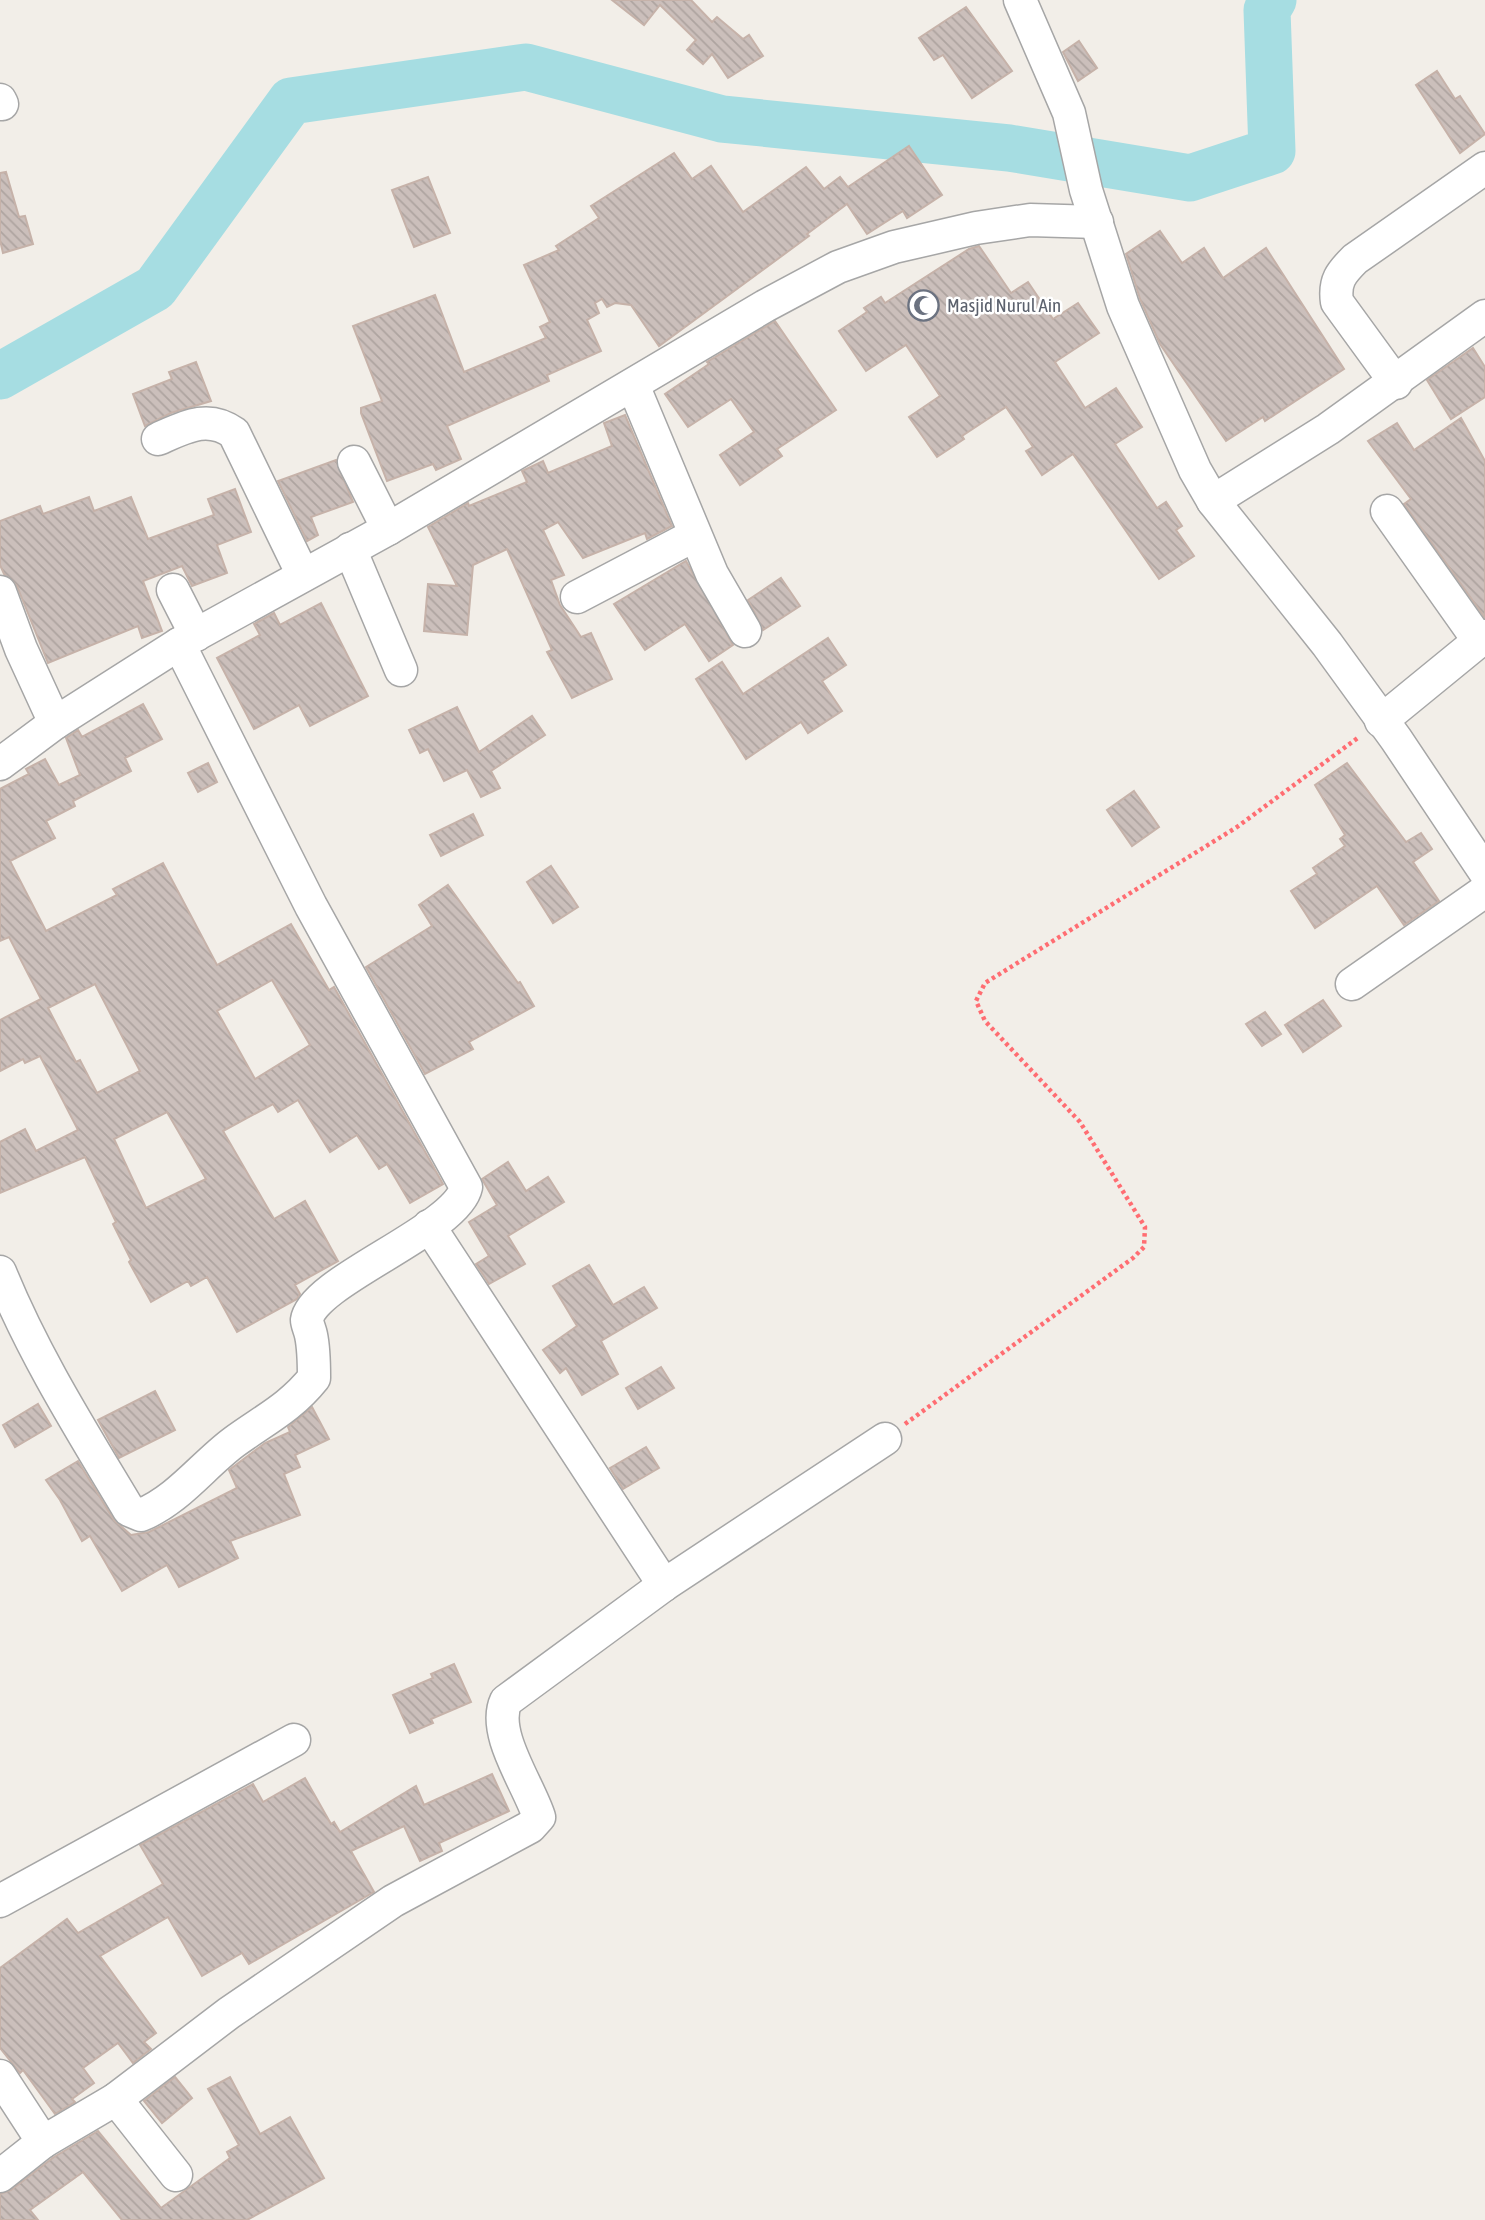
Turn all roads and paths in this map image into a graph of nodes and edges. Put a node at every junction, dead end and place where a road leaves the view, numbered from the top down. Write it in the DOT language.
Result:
graph roads {
  1 [pos="1020,0"];
  2 [pos="1485,168"];
  3 [pos="1097,222"];
  4 [pos="1485,316"];
  5 [pos="1396,383"];
  6 [pos="633,385"];
  7 [pos="158,439"];
  8 [pos="354,462"];
  9 [pos="1213,501"];
  10 [pos="1387,511"];
  11 [pos="388,529"];
  12 [pos="695,535"];
  13 [pos="350,549"];
  14 [pos="303,575"];
  15 [pos="173,590"];
  16 [pos="0,592"];
  17 [pos="577,597"];
  18 [pos="745,631"];
  19 [pos="1482,638"];
  20 [pos="188,639"];
  21 [pos="401,670"];
  22 [pos="1381,721"];
  23 [pos="55,723"];
  24 [pos="0,764"];
  25 [pos="1485,872"];
  26 [pos="1485,891"];
  27 [pos="1352,984"];
  28 [pos="429,1226"];
  29 [pos="0,1272"];
  30 [pos="885,1438"];
  31 [pos="664,1585"];
  32 [pos="293,1740"];
  33 [pos="0,1901"];
  34 [pos="0,2076"];
  35 [pos="116,2099"];
  36 [pos="43,2142"];
  37 [pos="176,2175"];
  38 [pos="0,2176"];
  1 -- 3 [label="street"];
  2 -- 5 [label="street"];
  3 -- 6 [label="street"];
  3 -- 9 [label="street"];
  4 -- 5 [label="street"];
  5 -- 9 [label="street"];
  6 -- 11 [label="street"];
  6 -- 12 [label="street"];
  7 -- 14 [label="street"];
  8 -- 11 [label="street"];
  9 -- 22 [label="street"];
  10 -- 19 [label="street"];
  11 -- 13 [label="street"];
  12 -- 17 [label="street"];
  12 -- 18 [label="street"];
  13 -- 14 [label="street"];
  13 -- 21 [label="street"];
  14 -- 20 [label="street"];
  15 -- 20 [label="street"];
  16 -- 23 [label="street"];
  19 -- 22 [label="street"];
  20 -- 23 [label="street"];
  20 -- 28 [label="street"];
  22 -- 25 [label="street"];
  22 -- 30 [label="path"];
  23 -- 24 [label="street"];
  26 -- 27 [label="street"];
  28 -- 29 [label="street"];
  28 -- 31 [label="street"];
  30 -- 31 [label="street"];
  31 -- 35 [label="street"];
  32 -- 33 [label="street"];
  34 -- 36 [label="street"];
  35 -- 36 [label="street"];
  35 -- 37 [label="street"];
  36 -- 38 [label="street"];
}
